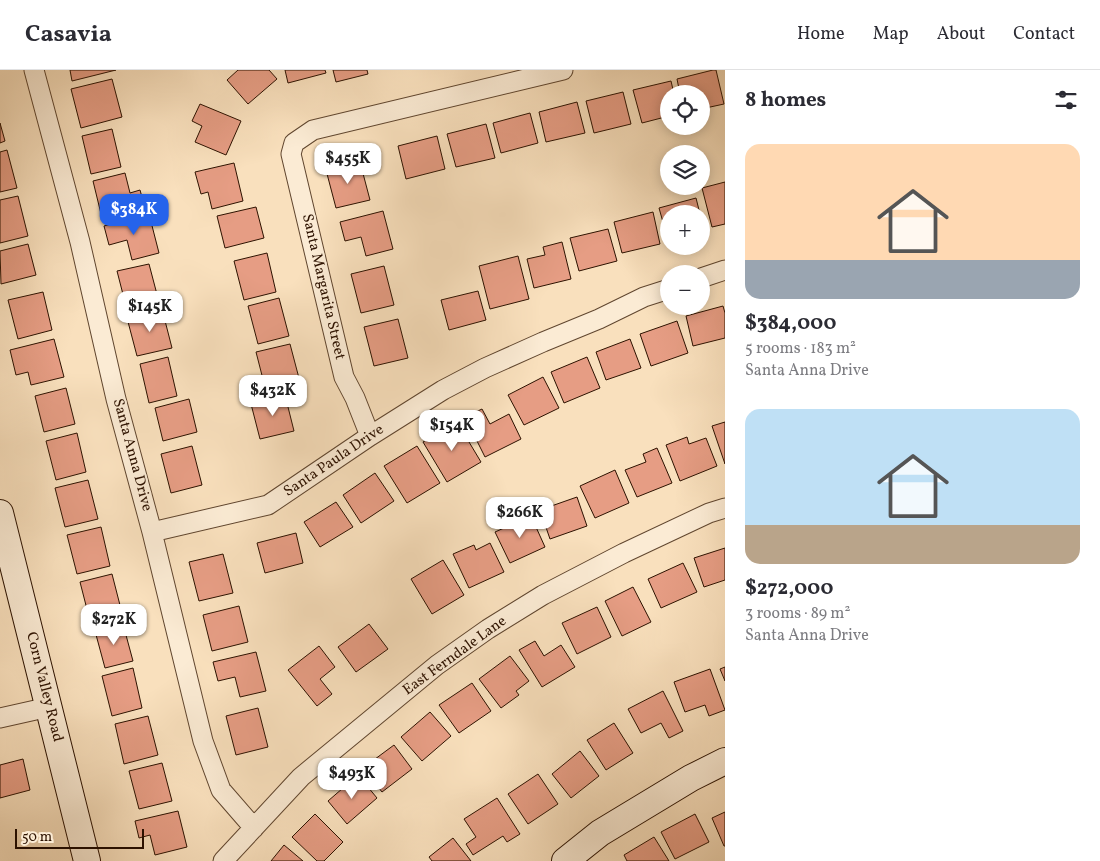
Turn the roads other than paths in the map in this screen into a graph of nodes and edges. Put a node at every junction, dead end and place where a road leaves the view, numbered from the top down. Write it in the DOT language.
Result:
graph roads {
  1 [pos="34,70"];
  2 [pos="563,70"];
  3 [pos="725,270"];
  4 [pos="710,275"];
  5 [pos="660,292"];
  6 [pos="370,436"];
  7 [pos="725,508"];
  8 [pos="0,513"];
  9 [pos="152,532"];
  10 [pos="49,707"];
  11 [pos="0,718"];
  12 [pos="725,761"];
  13 [pos="254,828"];
  14 [pos="87,861"];
  15 [pos="223,861"];
  16 [pos="565,861"];
  1 -- 9 [label="street, Santa Anna Drive"];
  2 -- 6 [label="street, Santa Margarita Street"];
  3 -- 4 [label="street"];
  5 -- 6 [label="street, Santa Paula Drive"];
  6 -- 9 [label="street, Santa Paula Drive"];
  7 -- 13 [label="street, East Ferndale Lane"];
  8 -- 10 [label="main road, Corn Valley Road"];
  9 -- 13 [label="street, Santa Anna Drive"];
  10 -- 11 [label="street"];
  10 -- 14 [label="main road, Corn Valley Road"];
  12 -- 16 [label="main road"];
  13 -- 15 [label="street, East Ferndale Lane"];
}
